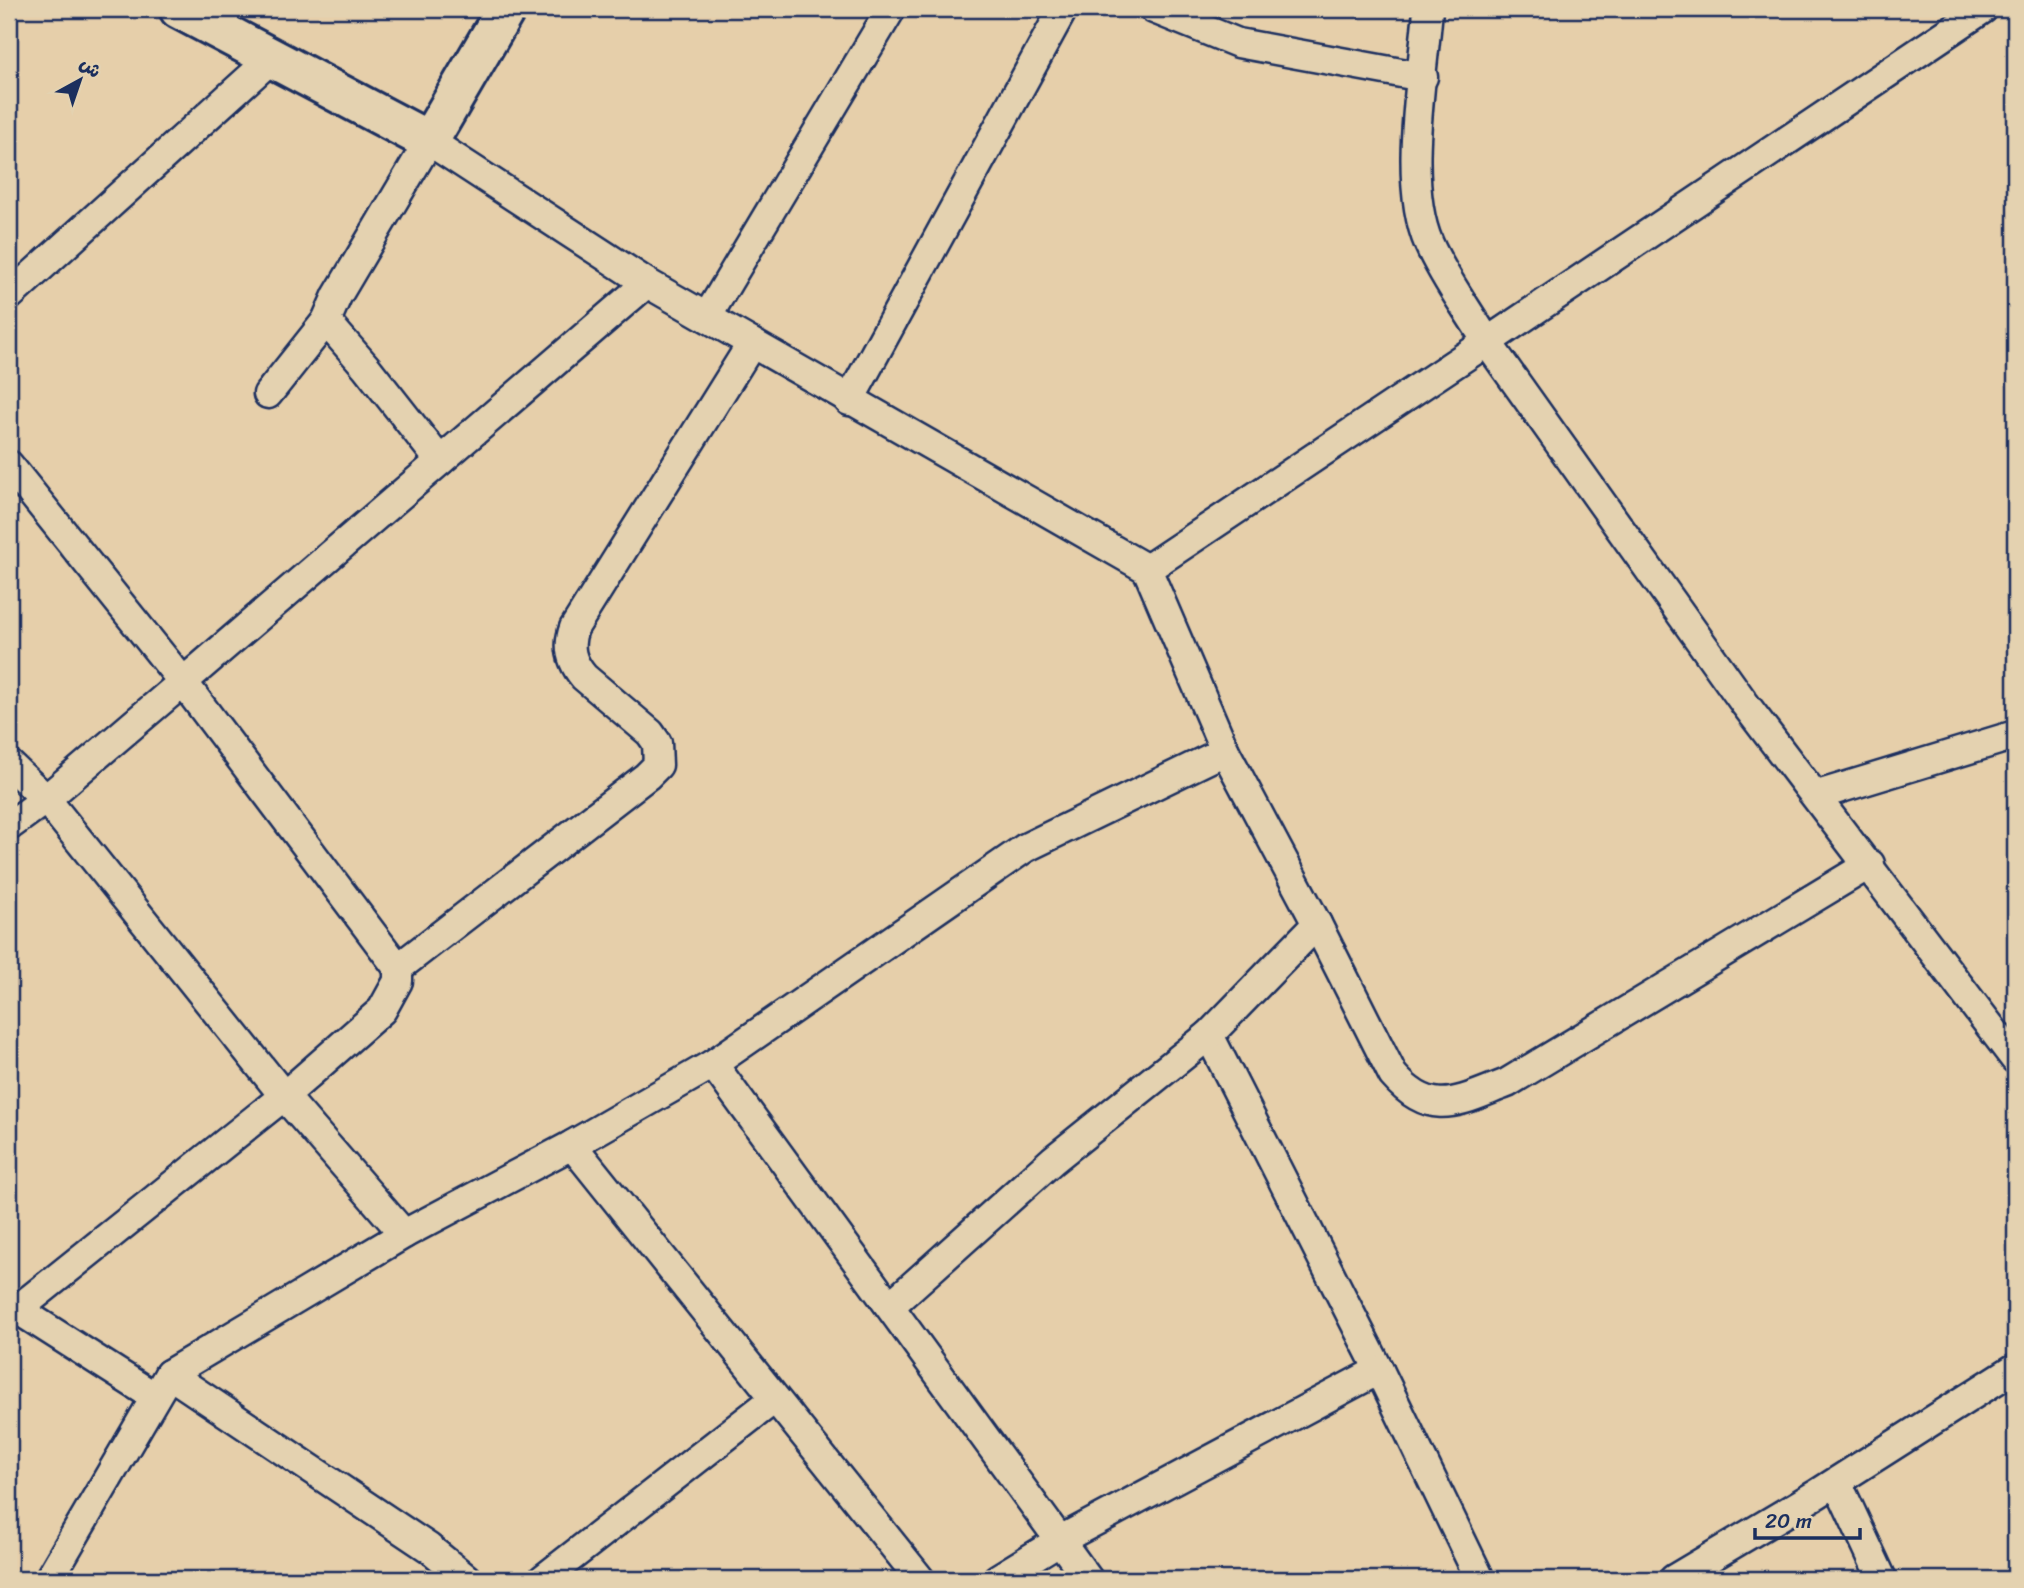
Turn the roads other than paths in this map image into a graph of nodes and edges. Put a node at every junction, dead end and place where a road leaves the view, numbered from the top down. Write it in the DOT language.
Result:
graph roads {
  1 [pos="179,9"];
  2 [pos="506,9"];
  3 [pos="891,9"];
  4 [pos="1063,9"];
  5 [pos="1154,9"];
  6 [pos="1428,9"];
  7 [pos="1983,9"];
  8 [pos="272,58"];
  9 [pos="1423,77"];
  10 [pos="429,141"];
  11 [pos="648,283"];
  12 [pos="9,296"];
  13 [pos="707,317"];
  14 [pos="326,321"];
  15 [pos="1487,342"];
  16 [pos="752,344"];
  17 [pos="268,394"];
  18 [pos="849,401"];
  19 [pos="440,461"];
  20 [pos="9,466"];
  21 [pos="1147,569"];
  22 [pos="183,682"];
  23 [pos="2015,735"];
  24 [pos="1225,751"];
  25 [pos="9,764"];
  26 [pos="1818,795"];
  27 [pos="46,799"];
  28 [pos="9,826"];
  29 [pos="1870,864"];
  30 [pos="1317,924"];
  31 [pos="398,968"];
  32 [pos="1209,1035"];
  33 [pos="2015,1059"];
  34 [pos="713,1064"];
  35 [pos="284,1096"];
  36 [pos="572,1146"];
  37 [pos="404,1234"];
  38 [pos="14,1306"];
  39 [pos="890,1306"];
  40 [pos="2015,1368"];
  41 [pos="1380,1370"];
  42 [pos="162,1385"];
  43 [pos="775,1398"];
  44 [pos="1837,1482"];
  45 [pos="1062,1539"];
  46 [pos="49,1579"];
  47 [pos="467,1579"];
  48 [pos="542,1579"];
  49 [pos="920,1579"];
  50 [pos="997,1579"];
  51 [pos="1088,1579"];
  52 [pos="1480,1579"];
  53 [pos="1674,1579"];
  54 [pos="1882,1579"];
  1 -- 8 [label="street"];
  2 -- 10 [label="street"];
  3 -- 13 [label="street"];
  4 -- 18 [label="street"];
  5 -- 9 [label="street"];
  6 -- 9 [label="street"];
  7 -- 15 [label="street"];
  8 -- 10 [label="street"];
  8 -- 12 [label="street"];
  9 -- 15 [label="street"];
  10 -- 11 [label="street"];
  10 -- 14 [label="street"];
  11 -- 13 [label="street"];
  11 -- 19 [label="street"];
  13 -- 16 [label="street"];
  14 -- 17 [label="street"];
  14 -- 19 [label="street"];
  15 -- 21 [label="street"];
  15 -- 26 [label="street"];
  16 -- 18 [label="street"];
  16 -- 31 [label="street"];
  18 -- 21 [label="street"];
  19 -- 22 [label="street"];
  20 -- 22 [label="street"];
  21 -- 24 [label="street"];
  22 -- 27 [label="street"];
  22 -- 31 [label="street"];
  23 -- 26 [label="street"];
  24 -- 30 [label="street"];
  24 -- 34 [label="street"];
  25 -- 27 [label="street"];
  26 -- 29 [label="street"];
  27 -- 28 [label="street"];
  27 -- 35 [label="street"];
  29 -- 30 [label="street"];
  29 -- 33 [label="street"];
  30 -- 32 [label="street"];
  31 -- 35 [label="street"];
  32 -- 39 [label="street"];
  32 -- 41 [label="street"];
  34 -- 36 [label="street"];
  34 -- 39 [label="street"];
  35 -- 37 [label="street"];
  35 -- 38 [label="street"];
  36 -- 37 [label="street"];
  36 -- 43 [label="street"];
  37 -- 42 [label="street"];
  38 -- 42 [label="street"];
  39 -- 45 [label="street"];
  40 -- 44 [label="street"];
  41 -- 45 [label="street"];
  41 -- 52 [label="street"];
  42 -- 46 [label="street"];
  42 -- 47 [label="street"];
  43 -- 48 [label="street"];
  43 -- 49 [label="street"];
  44 -- 53 [label="street"];
  44 -- 54 [label="street"];
  45 -- 50 [label="street"];
  45 -- 51 [label="street"];
}
